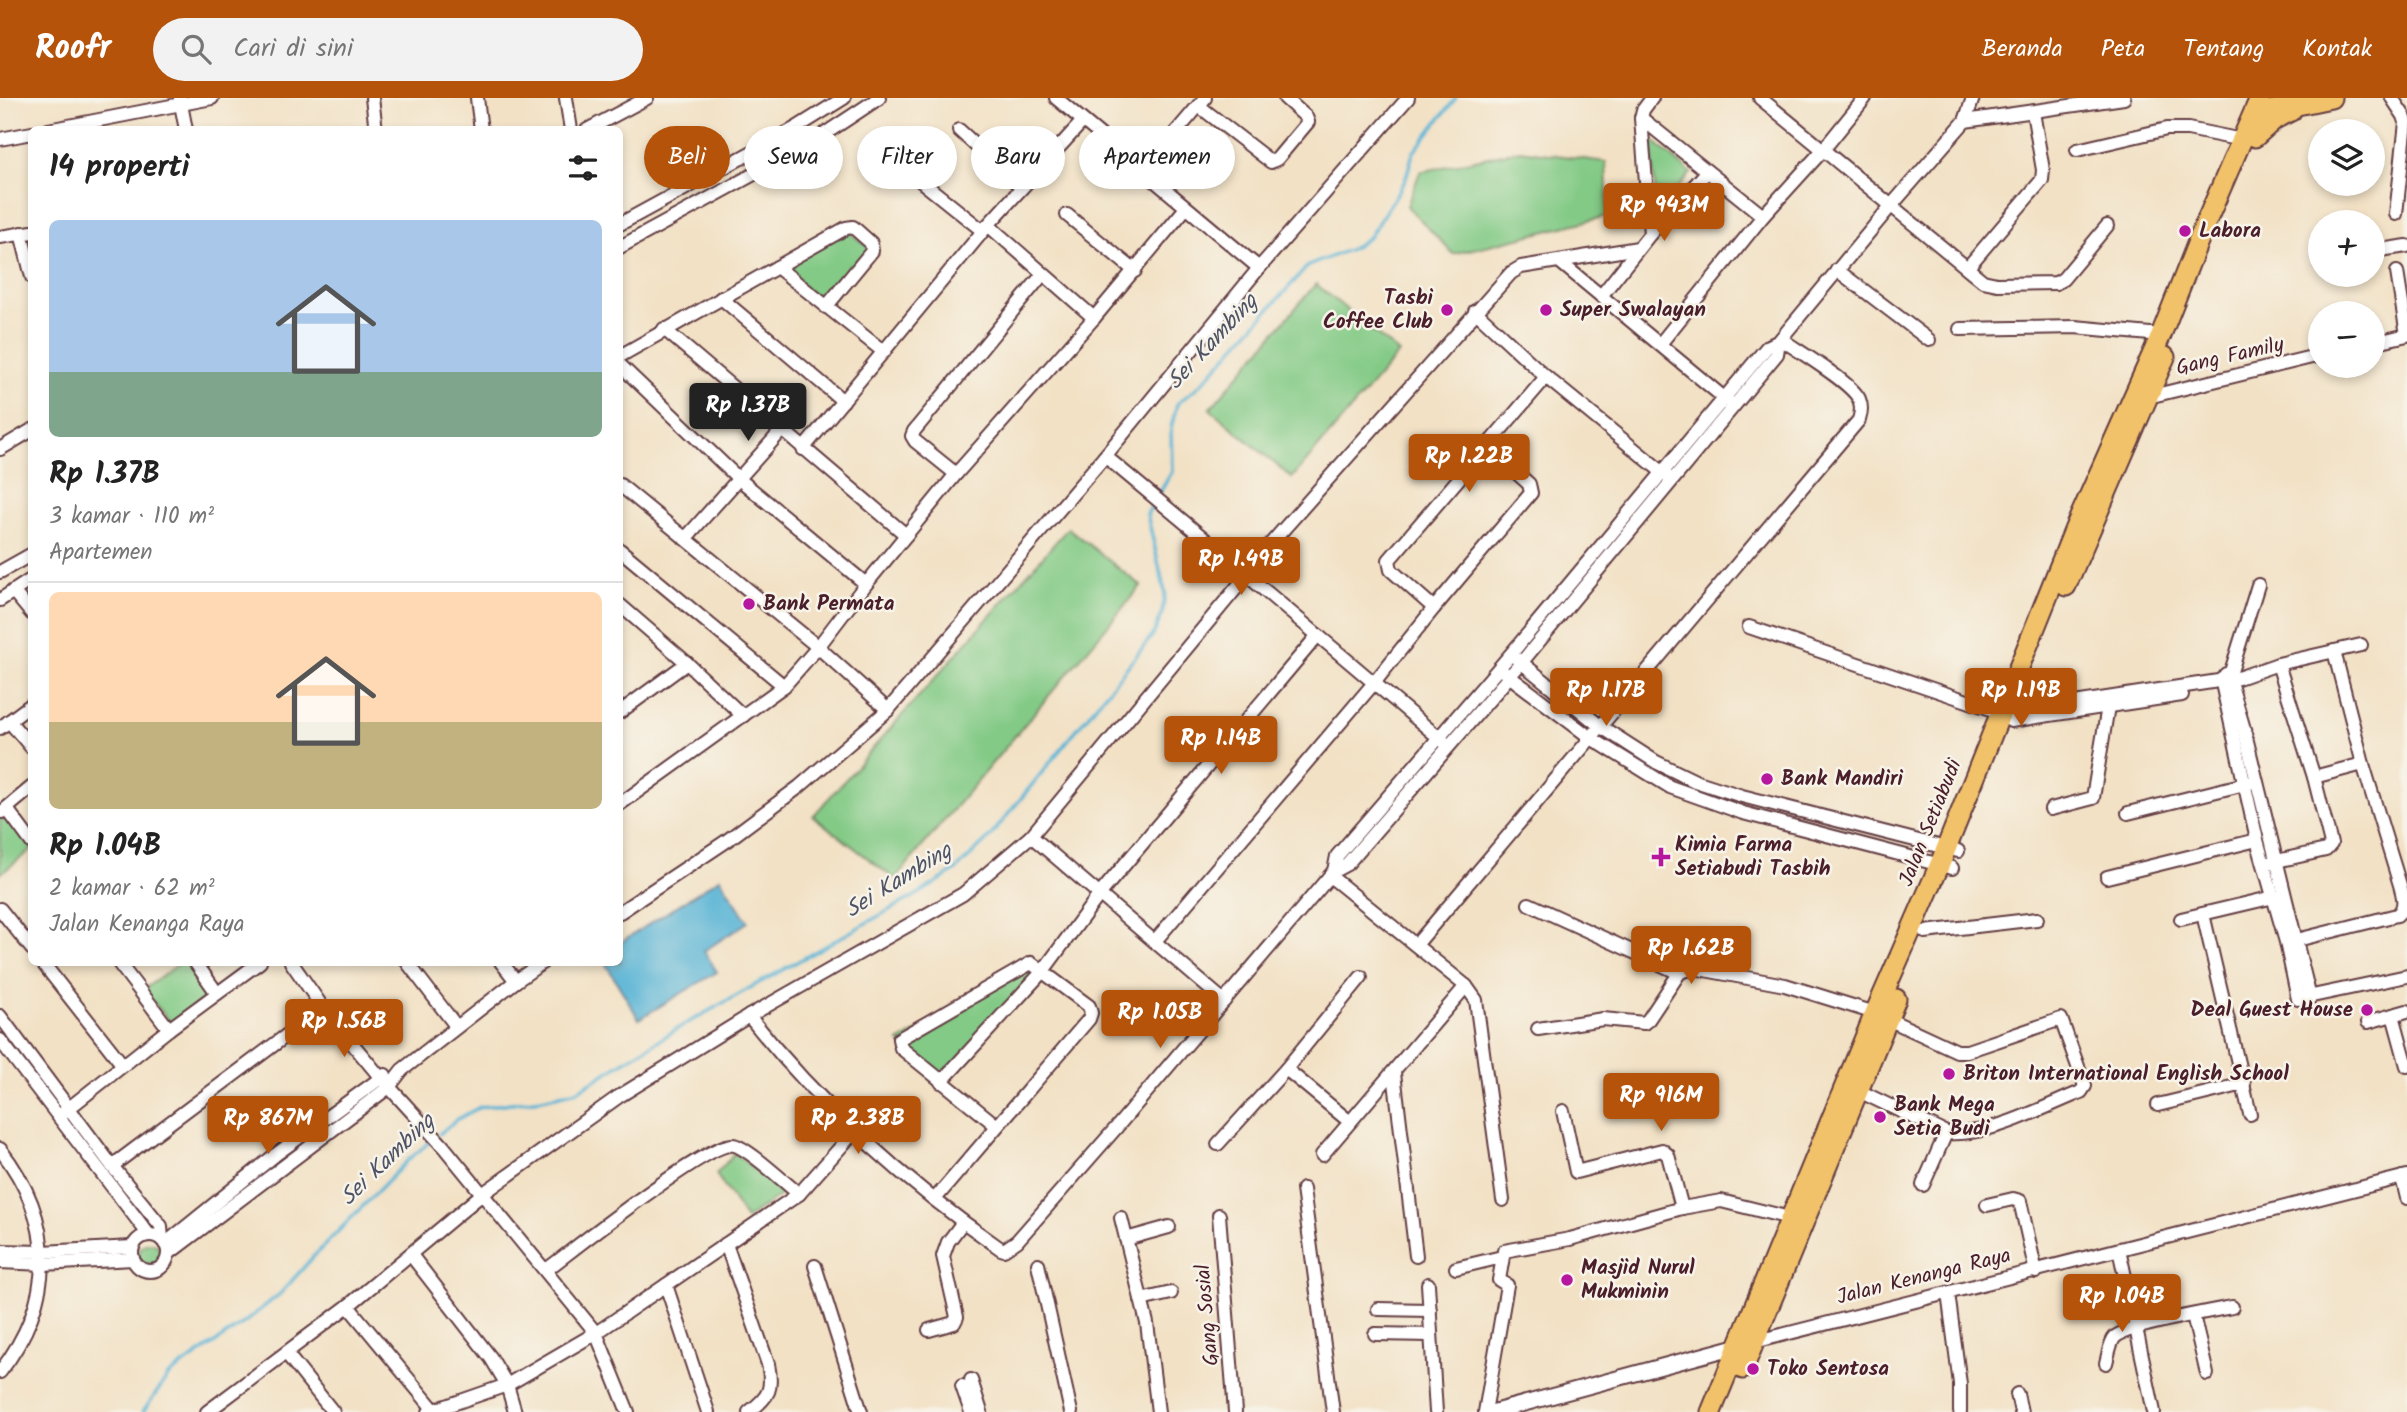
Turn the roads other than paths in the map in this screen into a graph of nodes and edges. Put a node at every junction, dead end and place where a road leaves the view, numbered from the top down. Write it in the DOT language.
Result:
graph roads {
  1 [pos="212,98"];
  2 [pos="372,98"];
  3 [pos="477,98"];
  4 [pos="566,98"];
  5 [pos="647,98"];
  6 [pos="844,98"];
  7 [pos="879,98"];
  8 [pos="1056,98"];
  9 [pos="1285,98"];
  10 [pos="1408,98"];
  11 [pos="1652,98"];
  12 [pos="1865,98"];
  13 [pos="1973,98"];
  14 [pos="2124,98"];
  15 [pos="2331,98"];
  16 [pos="2392,98"];
  17 [pos="1764,99"];
  18 [pos="181,101"];
  19 [pos="1202,102"];
  20 [pos="2308,103"];
  21 [pos="2263,105"];
  22 [pos="2034,112"];
  23 [pos="1641,118"];
  24 [pos="1965,121"];
  25 [pos="1082,122"];
  26 [pos="66,126"];
  27 [pos="185,126"];
  28 [pos="376,126"];
  29 [pos="480,126"];
  30 [pos="570,126"];
  31 [pos="594,126"];
  32 [pos="1087,126"];
  33 [pos="1182,126"];
  34 [pos="959,130"];
  35 [pos="28,134"];
  36 [pos="2248,138"];
  37 [pos="0,139"];
  38 [pos="1065,140"];
  39 [pos="971,141"];
  40 [pos="1823,150"];
  41 [pos="2077,150"];
  42 [pos="1707,173"];
  43 [pos="933,189"];
  44 [pos="1019,189"];
  45 [pos="1162,189"];
  46 [pos="1890,206"];
  47 [pos="1185,209"];
  48 [pos="2396,214"];
  49 [pos="1067,215"];
  50 [pos="1763,216"];
  51 [pos="623,222"];
  52 [pos="2107,226"];
  53 [pos="986,228"];
  54 [pos="26,233"];
  55 [pos="1650,234"];
  56 [pos="0,237"];
  57 [pos="623,245"];
  58 [pos="2407,246"];
  59 [pos="1638,248"];
  60 [pos="2385,249"];
  61 [pos="1560,262"];
  62 [pos="777,267"];
  63 [pos="1968,267"];
  64 [pos="1259,268"];
  65 [pos="1837,270"];
  66 [pos="1135,271"];
  67 [pos="2397,272"];
  68 [pos="1043,274"];
  69 [pos="1601,296"];
  70 [pos="721,298"];
  71 [pos="826,307"];
  72 [pos="1475,312"];
  73 [pos="1094,318"];
  74 [pos="1960,328"];
  75 [pos="664,329"];
  76 [pos="2161,335"];
  77 [pos="2407,335"];
  78 [pos="1780,340"];
  79 [pos="1929,340"];
  80 [pos="2385,340"];
  81 [pos="1660,344"];
  82 [pos="884,352"];
  83 [pos="623,354"];
  84 [pos="2308,358"];
  85 [pos="623,368"];
  86 [pos="1546,377"];
  87 [pos="2148,397"];
  88 [pos="843,401"];
  89 [pos="1729,402"];
  90 [pos="782,430"];
  91 [pos="28,432"];
  92 [pos="1488,447"];
  93 [pos="0,449"];
  94 [pos="803,449"];
  95 [pos="1105,456"];
  96 [pos="956,474"];
  97 [pos="1668,476"];
  98 [pos="739,479"];
  99 [pos="623,487"];
  100 [pos="906,535"];
  101 [pos="685,539"];
  102 [pos="623,552"];
  103 [pos="28,556"];
  104 [pos="0,572"];
  105 [pos="1245,573"];
  106 [pos="28,582"];
  107 [pos="866,584"];
  108 [pos="2258,585"];
  109 [pos="13,591"];
  110 [pos="0,600"];
  111 [pos="623,608"];
  112 [pos="1434,608"];
  113 [pos="28,609"];
  114 [pos="1749,627"];
  115 [pos="1318,635"];
  116 [pos="2361,645"];
  117 [pos="818,647"];
  118 [pos="2334,651"];
  119 [pos="1516,659"];
  120 [pos="687,663"];
  121 [pos="2278,664"];
  122 [pos="1504,672"];
  123 [pos="2229,679"];
  124 [pos="1374,683"];
  125 [pos="784,685"];
  126 [pos="2108,701"];
  127 [pos="28,707"];
  128 [pos="623,708"];
  129 [pos="888,710"];
  130 [pos="2004,713"];
  131 [pos="743,716"];
  132 [pos="5,725"];
  133 [pos="1600,726"];
  134 [pos="1591,738"];
  135 [pos="1444,742"];
  136 [pos="28,745"];
  137 [pos="2364,764"];
  138 [pos="2314,777"];
  139 [pos="2251,782"];
  140 [pos="28,791"];
  141 [pos="1748,797"];
  142 [pos="623,802"];
  143 [pos="1791,808"];
  144 [pos="2051,809"];
  145 [pos="3,811"];
  146 [pos="1743,813"];
  147 [pos="2128,813"];
  148 [pos="1787,824"];
  149 [pos="1031,836"];
  150 [pos="28,839"];
  151 [pos="2257,840"];
  152 [pos="1949,858"];
  153 [pos="2270,863"];
  154 [pos="1332,873"];
  155 [pos="2107,877"];
  156 [pos="1099,895"];
  157 [pos="2274,897"];
  158 [pos="1529,904"];
  159 [pos="0,909"];
  160 [pos="623,910"];
  161 [pos="2203,914"];
  162 [pos="2037,919"];
  163 [pos="2181,919"];
  164 [pos="1925,932"];
  165 [pos="2291,941"];
  166 [pos="1155,942"];
  167 [pos="28,944"];
  168 [pos="1416,945"];
  169 [pos="45,966"];
  170 [pos="121,966"];
  171 [pos="198,966"];
  172 [pos="254,966"];
  173 [pos="294,966"];
  174 [pos="410,966"];
  175 [pos="504,966"];
  176 [pos="537,966"];
  177 [pos="1043,971"];
  178 [pos="1680,972"];
  179 [pos="2407,976"];
  180 [pos="1361,977"];
  181 [pos="516,981"];
  182 [pos="1466,986"];
  183 [pos="217,993"];
  184 [pos="1224,1001"];
  185 [pos="323,1009"];
  186 [pos="2407,1010"];
  187 [pos="1881,1015"];
  188 [pos="2393,1015"];
  189 [pos="0,1016"];
  190 [pos="749,1016"];
  191 [pos="2368,1022"];
  192 [pos="456,1026"];
  193 [pos="169,1029"];
  194 [pos="1538,1029"];
  195 [pos="0,1040"];
  196 [pos="122,1064"];
  197 [pos="2407,1066"];
  198 [pos="1286,1069"];
  199 [pos="1394,1073"];
  200 [pos="385,1082"];
  201 [pos="941,1082"];
  202 [pos="2244,1084"];
  203 [pos="1859,1091"];
  204 [pos="2158,1105"];
  205 [pos="1563,1111"];
  206 [pos="64,1112"];
  207 [pos="2250,1114"];
  208 [pos="1350,1122"];
  209 [pos="997,1126"];
  210 [pos="854,1132"];
  211 [pos="1946,1133"];
  212 [pos="1218,1144"];
  213 [pos="0,1149"];
  214 [pos="1322,1155"];
  215 [pos="112,1166"];
  216 [pos="2404,1177"];
  217 [pos="1923,1185"];
  218 [pos="1303,1189"];
  219 [pos="799,1194"];
  220 [pos="481,1195"];
  221 [pos="2407,1198"];
  222 [pos="935,1199"];
  223 [pos="1503,1199"];
  224 [pos="1987,1205"];
  225 [pos="1682,1208"];
  226 [pos="1219,1215"];
  227 [pos="1121,1218"];
  228 [pos="1790,1218"];
  229 [pos="963,1222"];
  230 [pos="1169,1227"];
  231 [pos="1126,1239"];
  232 [pos="161,1243"];
  233 [pos="726,1244"];
  234 [pos="2119,1249"];
  235 [pos="0,1251"];
  236 [pos="132,1253"];
  237 [pos="411,1255"];
  238 [pos="1416,1255"];
  239 [pos="1502,1257"];
  240 [pos="43,1258"];
  241 [pos="0,1262"];
  242 [pos="1038,1264"];
  243 [pos="815,1266"];
  244 [pos="1456,1268"];
  245 [pos="546,1270"];
  246 [pos="2036,1272"];
  247 [pos="1428,1284"];
  248 [pos="666,1285"];
  249 [pos="1171,1293"];
  250 [pos="1948,1293"];
  251 [pos="1141,1300"];
  252 [pos="348,1306"];
  253 [pos="2232,1307"];
  254 [pos="1378,1308"];
  255 [pos="1430,1310"];
  256 [pos="2193,1315"];
  257 [pos="2137,1328"];
  258 [pos="929,1330"];
  259 [pos="596,1333"];
  260 [pos="1376,1334"];
  261 [pos="1431,1335"];
  262 [pos="1746,1344"];
  263 [pos="286,1353"];
  264 [pos="2106,1363"];
  265 [pos="0,1371"];
  266 [pos="2207,1374"];
  267 [pos="507,1385"];
  268 [pos="2017,1394"];
  269 [pos="432,1411"];
  270 [pos="207,1412"];
  271 [pos="333,1412"];
  272 [pos="515,1412"];
  273 [pos="628,1412"];
  274 [pos="708,1412"];
  275 [pos="749,1412"];
  276 [pos="861,1412"];
  277 [pos="971,1412"];
  278 [pos="981,1412"];
  279 [pos="1071,1412"];
  280 [pos="1158,1412"];
  281 [pos="1236,1412"];
  282 [pos="1333,1412"];
  283 [pos="1436,1412"];
  284 [pos="1485,1412"];
  285 [pos="1493,1412"];
  286 [pos="1711,1412"];
  287 [pos="1725,1412"];
  288 [pos="1960,1412"];
  289 [pos="2021,1412"];
  290 [pos="2154,1412"];
  1 -- 18 [label="street"];
  2 -- 28 [label="street"];
  3 -- 29 [label="street"];
  4 -- 30 [label="street"];
  5 -- 31 [label="street"];
  6 -- 51 [label="street"];
  7 -- 57 [label="street"];
  8 -- 25 [label="street"];
  9 -- 19 [label="street"];
  10 -- 64 [label="street"];
  11 -- 23 [label="street"];
  12 -- 40 [label="street"];
  13 -- 24 [label="street"];
  14 -- 22 [label="street"];
  15 -- 20 [label="main road"];
  16 -- 48 [label="street"];
  17 -- 40 [label="street"];
  18 -- 26 [label="street"];
  18 -- 27 [label="street"];
  19 -- 33 [label="street"];
  20 -- 21 [label="main road"];
  20 -- 36 [label="main road"];
  21 -- 36 [label="main road, Jalan Setiabudi"];
  22 -- 24 [label="street"];
  22 -- 63 [label="street"];
  23 -- 42 [label="street"];
  23 -- 55 [label="street"];
  24 -- 46 [label="street"];
  25 -- 32 [label="street"];
  25 -- 38 [label="street"];
  34 -- 39 [label="street"];
  35 -- 37 [label="street"];
  36 -- 41 [label="street"];
  36 -- 76 [label="main road, Jalan Setiabudi"];
  36 -- 87 [label="main road, Jalan Setiabudi"];
  40 -- 46 [label="street"];
  40 -- 50 [label="street"];
  42 -- 50 [label="street"];
  42 -- 55 [label="street"];
  43 -- 53 [label="street"];
  44 -- 53 [label="street"];
  45 -- 47 [label="street"];
  46 -- 63 [label="street"];
  46 -- 65 [label="street"];
  47 -- 64 [label="street"];
  47 -- 66 [label="street"];
  49 -- 66 [label="street"];
  50 -- 81 [label="street"];
  52 -- 63 [label="street"];
  53 -- 68 [label="street"];
  53 -- 82 [label="street"];
  54 -- 56 [label="street"];
  55 -- 59 [label="street"];
  58 -- 60 [label="street"];
  59 -- 61 [label="street"];
  59 -- 69 [label="street"];
  61 -- 69 [label="street"];
  61 -- 72 [label="street"];
  62 -- 70 [label="street"];
  62 -- 71 [label="street"];
  62 -- 71 [label="street"];
  64 -- 95 [label="street"];
  65 -- 78 [label="street"];
  65 -- 79 [label="street"];
  66 -- 73 [label="street"];
  67 -- 77 [label="street"];
  68 -- 73 [label="street"];
  68 -- 96 [label="street"];
  69 -- 81 [label="street"];
  70 -- 75 [label="street"];
  70 -- 88 [label="street"];
  71 -- 82 [label="street"];
  72 -- 86 [label="street"];
  72 -- 105 [label="street"];
  73 -- 96 [label="street"];
  74 -- 76 [label="street"];
  75 -- 83 [label="street"];
  75 -- 90 [label="street"];
  76 -- 130 [label="main road, Jalan Setiabudi"];
  77 -- 80 [label="street"];
  78 -- 89 [label="street"];
  78 -- 133 [label="street"];
  81 -- 89 [label="street"];
  82 -- 88 [label="street"];
  84 -- 87 [label="street, Gang Family"];
  85 -- 98 [label="street"];
  86 -- 92 [label="street"];
  86 -- 97 [label="street"];
  87 -- 130 [label="main road, Jalan Setiabudi"];
  88 -- 94 [label="street"];
  89 -- 97 [label="street"];
  90 -- 94 [label="street"];
  90 -- 98 [label="street"];
  91 -- 93 [label="street"];
  92 -- 112 [label="street"];
  92 -- 112 [label="street"];
  94 -- 100 [label="street"];
  95 -- 105 [label="street"];
  95 -- 129 [label="street"];
  96 -- 100 [label="street"];
  97 -- 119 [label="street"];
  98 -- 101 [label="street"];
  98 -- 107 [label="street"];
  99 -- 101 [label="street"];
  100 -- 107 [label="street"];
  101 -- 117 [label="street"];
  102 -- 125 [label="street"];
  103 -- 104 [label="street"];
  105 -- 115 [label="street"];
  105 -- 149 [label="street"];
  106 -- 109 [label="street"];
  107 -- 117 [label="street"];
  108 -- 123 [label="street"];
  109 -- 110 [label="street"];
  109 -- 113 [label="street"];
  111 -- 120 [label="street"];
  112 -- 124 [label="street"];
  114 -- 130 [label="street"];
  115 -- 124 [label="street"];
  115 -- 156 [label="street"];
  116 -- 118 [label="street"];
  117 -- 125 [label="street"];
  117 -- 129 [label="street"];
  118 -- 121 [label="street"];
  118 -- 137 [label="street"];
  119 -- 122 [label="street"];
  119 -- 133 [label="street"];
  120 -- 128 [label="street"];
  120 -- 131 [label="street"];
  121 -- 123 [label="street"];
  121 -- 138 [label="street"];
  122 -- 134 [label="street"];
  122 -- 135 [label="street"];
  123 -- 126 [label="street"];
  123 -- 139 [label="street"];
  124 -- 135 [label="street"];
  124 -- 166 [label="street"];
  125 -- 131 [label="street"];
  126 -- 130 [label="street"];
  126 -- 144 [label="street"];
  127 -- 132 [label="street"];
  129 -- 160 [label="street"];
  130 -- 152 [label="main road, Jalan Setiabudi"];
  131 -- 142 [label="street"];
  132 -- 136 [label="street"];
  133 -- 134 [label="street"];
  133 -- 141 [label="street"];
  134 -- 146 [label="street"];
  134 -- 168 [label="street"];
  135 -- 154 [label="street"];
  137 -- 138 [label="street"];
  137 -- 165 [label="street"];
  138 -- 153 [label="street"];
  139 -- 147 [label="street"];
  139 -- 151 [label="street"];
  139 -- 153 [label="street"];
  140 -- 145 [label="street"];
  141 -- 143 [label="street"];
  141 -- 146 [label="street"];
  143 -- 148 [label="street"];
  143 -- 152 [label="street"];
  145 -- 150 [label="street"];
  146 -- 148 [label="street"];
  148 -- 152 [label="street"];
  149 -- 156 [label="street"];
  149 -- 190 [label="street"];
  151 -- 153 [label="street"];
  151 -- 155 [label="street"];
  152 -- 164 [label="main road, Jalan Setiabudi"];
  152 -- 187 [label="main road, Jalan Setiabudi"];
  153 -- 157 [label="street"];
  153 -- 165 [label="street"];
  154 -- 168 [label="street"];
  154 -- 184 [label="street"];
  156 -- 166 [label="street"];
  156 -- 177 [label="street"];
  157 -- 161 [label="street"];
  157 -- 165 [label="street"];
  158 -- 178 [label="street"];
  159 -- 167 [label="street"];
  161 -- 163 [label="street"];
  161 -- 202 [label="street"];
  162 -- 164 [label="street"];
  164 -- 187 [label="main road, Jalan Setiabudi"];
  165 -- 179 [label="street"];
  166 -- 184 [label="street"];
  168 -- 182 [label="street"];
  169 -- 196 [label="street"];
  170 -- 193 [label="street"];
  171 -- 183 [label="street"];
  172 -- 183 [label="street"];
  173 -- 185 [label="street"];
  174 -- 192 [label="street"];
  175 -- 181 [label="street"];
  176 -- 181 [label="street"];
  177 -- 201 [label="street"];
  177 -- 201 [label="street"];
  177 -- 209 [label="street"];
  178 -- 187 [label="street"];
  178 -- 194 [label="street"];
  180 -- 198 [label="street"];
  181 -- 192 [label="street"];
  182 -- 199 [label="street"];
  182 -- 223 [label="street"];
  183 -- 193 [label="street"];
  184 -- 229 [label="street"];
  185 -- 200 [label="street"];
  185 -- 215 [label="street"];
  186 -- 188 [label="street"];
  187 -- 203 [label="main road, Jalan Setiabudi"];
  187 -- 211 [label="street"];
  187 -- 228 [label="main road, Jalan Setiabudi"];
  188 -- 191 [label="street"];
  188 -- 197 [label="street"];
  189 -- 206 [label="street"];
  190 -- 210 [label="street"];
  190 -- 220 [label="street"];
  192 -- 200 [label="street"];
  193 -- 196 [label="street"];
  195 -- 206 [label="street"];
  196 -- 206 [label="street"];
  198 -- 208 [label="street"];
  198 -- 212 [label="street"];
  199 -- 208 [label="street"];
  199 -- 238 [label="street"];
  200 -- 220 [label="street"];
  200 -- 232 [label="street"];
  201 -- 209 [label="street"];
  202 -- 204 [label="street"];
  202 -- 207 [label="street"];
  203 -- 211 [label="street"];
  203 -- 262 [label="main road, Jalan Setiabudi"];
  205 -- 225 [label="street"];
  206 -- 215 [label="street"];
  206 -- 232 [label="street"];
  208 -- 214 [label="street"];
  209 -- 222 [label="street"];
  210 -- 219 [label="street"];
  210 -- 222 [label="street"];
  211 -- 217 [label="street"];
  213 -- 240 [label="street"];
  215 -- 232 [label="street"];
  216 -- 221 [label="street"];
  216 -- 234 [label="street, Jalan Kenanga Raya"];
  218 -- 282 [label="street"];
  219 -- 233 [label="street"];
  219 -- 245 [label="street"];
  220 -- 237 [label="street"];
  220 -- 245 [label="street"];
  222 -- 229 [label="street"];
  224 -- 246 [label="street"];
  225 -- 228 [label="street"];
  225 -- 239 [label="street"];
  226 -- 281 [label="street, Gang Sosial"];
  227 -- 231 [label="street"];
  228 -- 262 [label="main road, Jalan Setiabudi"];
  229 -- 258 [label="street"];
  230 -- 231 [label="street"];
  231 -- 251 [label="street"];
  232 -- 236 [label="street"];
  232 -- 236 [label="street"];
  233 -- 248 [label="street"];
  233 -- 275 [label="street"];
  234 -- 246 [label="street, Jalan Kenanga Raya"];
  234 -- 257 [label="street"];
  235 -- 240 [label="street"];
  236 -- 240 [label="street"];
  237 -- 252 [label="street"];
  237 -- 267 [label="street"];
  239 -- 244 [label="street"];
  239 -- 284 [label="street"];
  240 -- 241 [label="street"];
  240 -- 265 [label="street"];
  242 -- 279 [label="street"];
  243 -- 276 [label="street"];
  245 -- 259 [label="street"];
  246 -- 250 [label="street, Jalan Kenanga Raya"];
  247 -- 255 [label="street"];
  248 -- 259 [label="street"];
  248 -- 274 [label="street"];
  249 -- 251 [label="street"];
  250 -- 262 [label="street, Jalan Kenanga Raya"];
  250 -- 288 [label="street"];
  251 -- 280 [label="street"];
  252 -- 263 [label="street"];
  252 -- 269 [label="street"];
  253 -- 256 [label="street"];
  254 -- 255 [label="street"];
  255 -- 261 [label="street"];
  256 -- 257 [label="street"];
  256 -- 266 [label="street"];
  257 -- 264 [label="street"];
  257 -- 290 [label="street"];
  259 -- 267 [label="street"];
  259 -- 273 [label="street"];
  260 -- 261 [label="street"];
  261 -- 283 [label="street"];
  262 -- 285 [label="street, Jalan Kenanga Raya"];
  262 -- 286 [label="main road, Jalan Setiabudi"];
  262 -- 287 [label="main road, Jalan Setiabudi"];
  263 -- 270 [label="street"];
  263 -- 271 [label="street"];
  267 -- 269 [label="street"];
  267 -- 272 [label="street"];
  268 -- 289 [label="street"];
  277 -- 278 [label="street"];
}
